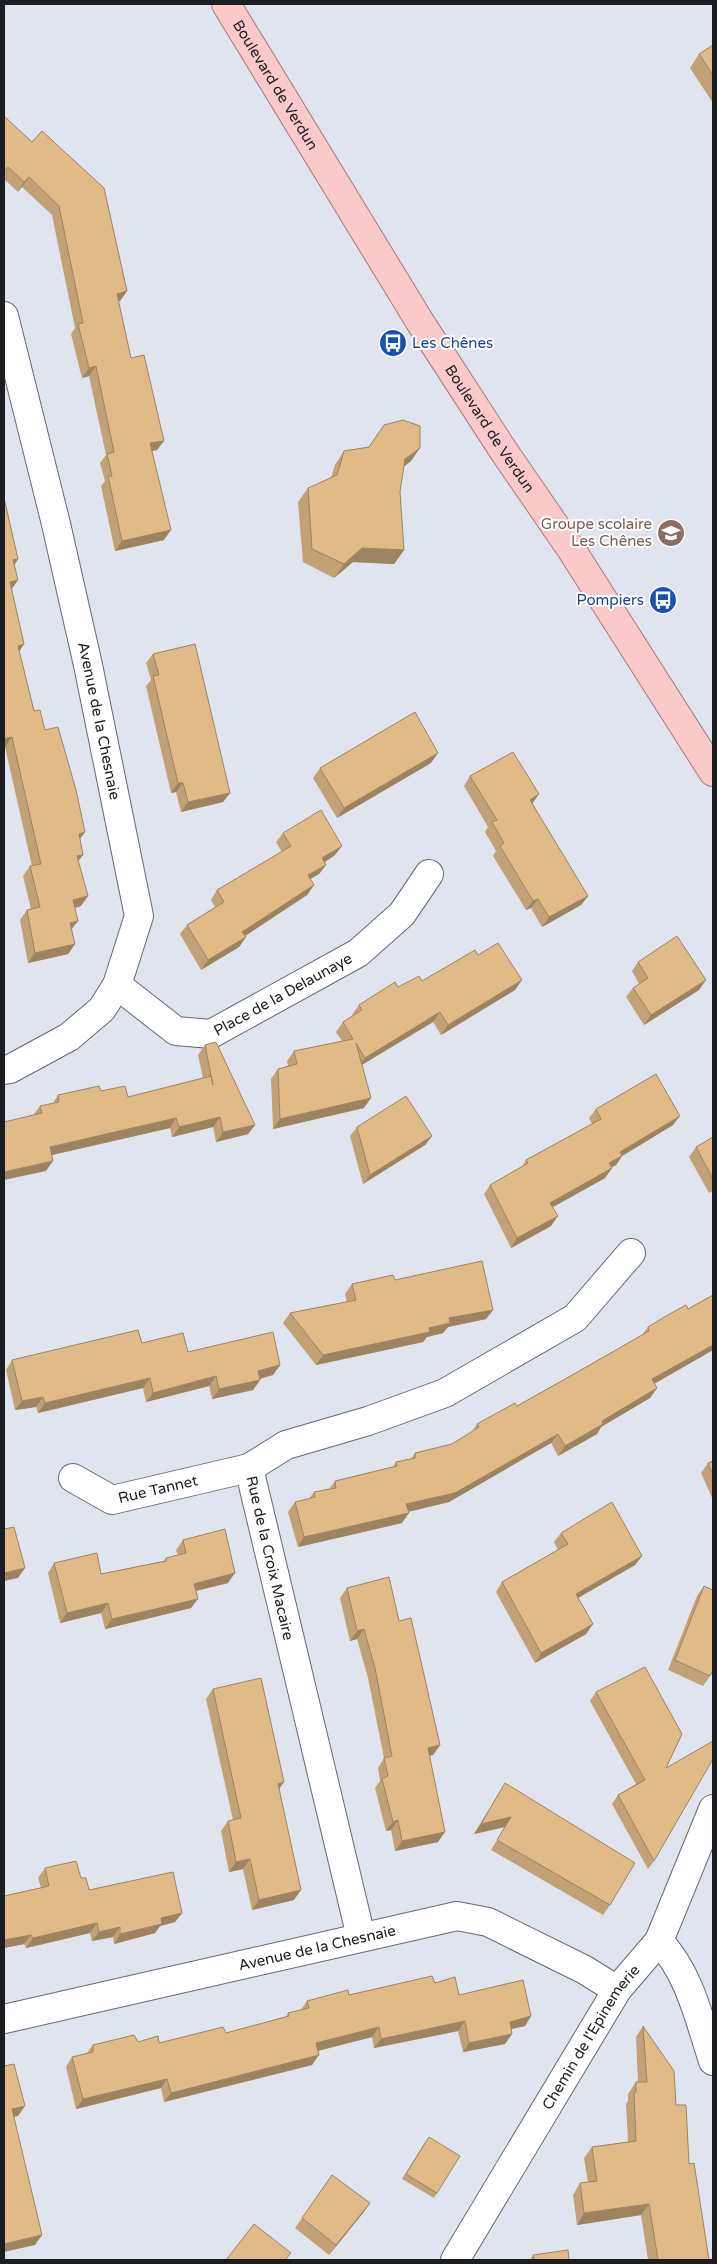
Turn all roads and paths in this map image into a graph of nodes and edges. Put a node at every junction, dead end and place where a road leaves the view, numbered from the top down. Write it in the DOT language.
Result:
graph roads {
  1 [pos="226,4"];
  2 [pos="4,316"];
  3 [pos="713,772"];
  4 [pos="429,874"];
  5 [pos="117,985"];
  6 [pos="4,1070"];
  7 [pos="631,1253"];
  8 [pos="249,1468"];
  9 [pos="73,1478"];
  10 [pos="713,1809"];
  11 [pos="361,1937"];
  12 [pos="659,1941"];
  13 [pos="617,1990"];
  14 [pos="4,2019"];
  15 [pos="713,2061"];
  16 [pos="455,2260"];
  1 -- 3 [label="main road, Boulevard de Verdun"];
  2 -- 5 [label="street, Avenue de la Chesnaie"];
  4 -- 5 [label="street, Place de la Delaunaye"];
  5 -- 6 [label="street, Avenue de la Chesnaie"];
  7 -- 8 [label="street, Rue de la Croix Macaire"];
  8 -- 9 [label="street, Rue Tannet"];
  8 -- 11 [label="street, Rue de la Croix Macaire"];
  10 -- 12 [label="street, Chemin de l'Epinemerie"];
  11 -- 13 [label="street, Avenue de la Chesnaie"];
  11 -- 14 [label="street, Avenue de la Chesnaie"];
  12 -- 13 [label="street, Chemin de l'Epinemerie"];
  12 -- 15 [label="street"];
  13 -- 16 [label="street, Chemin de l'Epinemerie"];
}
